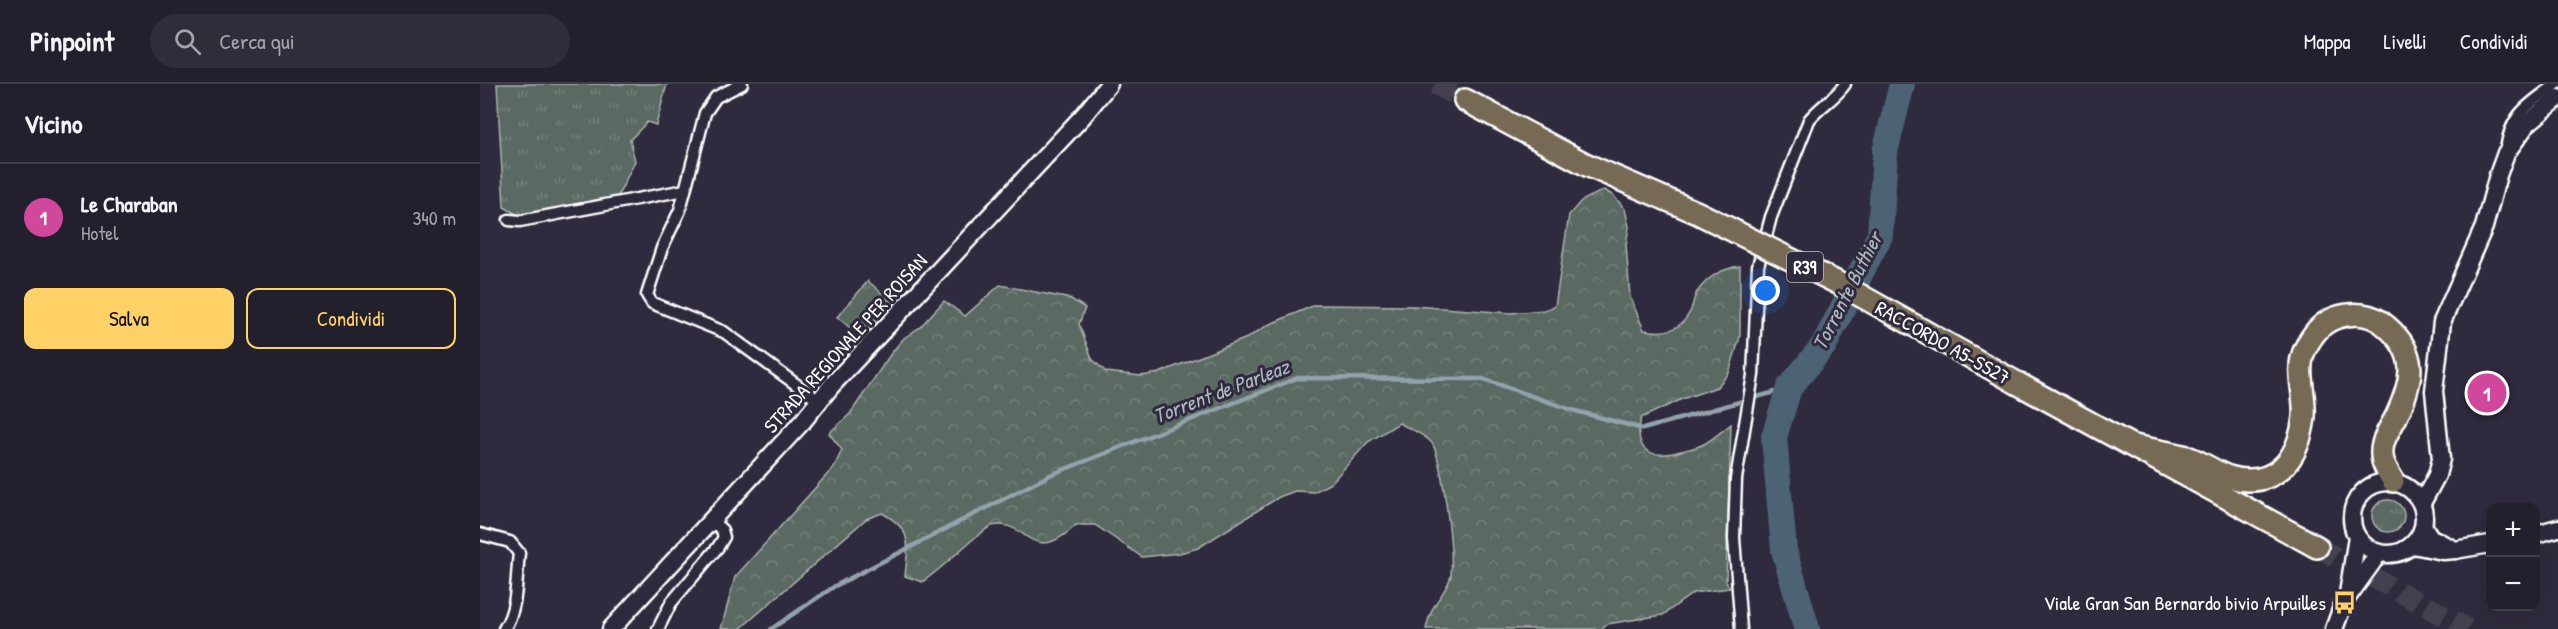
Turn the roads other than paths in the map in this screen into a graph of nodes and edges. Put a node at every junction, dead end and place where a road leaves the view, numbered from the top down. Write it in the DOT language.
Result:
graph roads {
  1 [pos="742,84"];
  2 [pos="1109,84"];
  3 [pos="1845,84"];
  4 [pos="2558,84"];
  5 [pos="2558,98"];
  6 [pos="1466,100"];
  7 [pos="2506,153"];
  8 [pos="685,190"];
  9 [pos="509,220"];
  10 [pos="819,401"];
  11 [pos="2134,446"];
  12 [pos="2440,448"];
  13 [pos="2400,484"];
  14 [pos="2422,502"];
  15 [pos="712,521"];
  16 [pos="2424,526"];
  17 [pos="2558,528"];
  18 [pos="2540,533"];
  19 [pos="480,534"];
  20 [pos="2357,537"];
  21 [pos="2413,545"];
  22 [pos="2486,545"];
  23 [pos="2317,548"];
  24 [pos="2455,550"];
  25 [pos="2379,553"];
  26 [pos="2347,598"];
  27 [pos="504,629"];
  28 [pos="611,629"];
  29 [pos="657,629"];
  30 [pos="1741,629"];
  31 [pos="2334,629"];
  1 -- 8 [label="street"];
  2 -- 10 [label="main road, STRADA REGIONALE PER ROISAN"];
  3 -- 30 [label="street"];
  4 -- 7 [label="street"];
  5 -- 7 [label="main road"];
  6 -- 11 [label="highway, RACCORDO A5-SS27 / R39, bridge"];
  7 -- 12 [label="main road"];
  8 -- 9 [label="street"];
  8 -- 10 [label="street"];
  10 -- 15 [label="main road, STRADA REGIONALE PER ROISAN"];
  11 -- 13 [label="highway"];
  11 -- 23 [label="highway, RACCORDO A5-SS27 / R39"];
  12 -- 13 [label="main road"];
  12 -- 14 [label="main road"];
  13 -- 14 [label="main road"];
  13 -- 20 [label="main road"];
  14 -- 16 [label="main road"];
  15 -- 28 [label="main road, STRADA REGIONALE PER ROISAN"];
  15 -- 29 [label="street"];
  16 -- 21 [label="main road"];
  16 -- 24 [label="main road"];
  17 -- 18 [label="main road"];
  19 -- 27 [label="street"];
  20 -- 25 [label="main road"];
  20 -- 26 [label="main road"];
  21 -- 24 [label="main road"];
  21 -- 25 [label="main road"];
  22 -- 24 [label="main road"];
  25 -- 26 [label="main road"];
  26 -- 31 [label="main road"];
}
